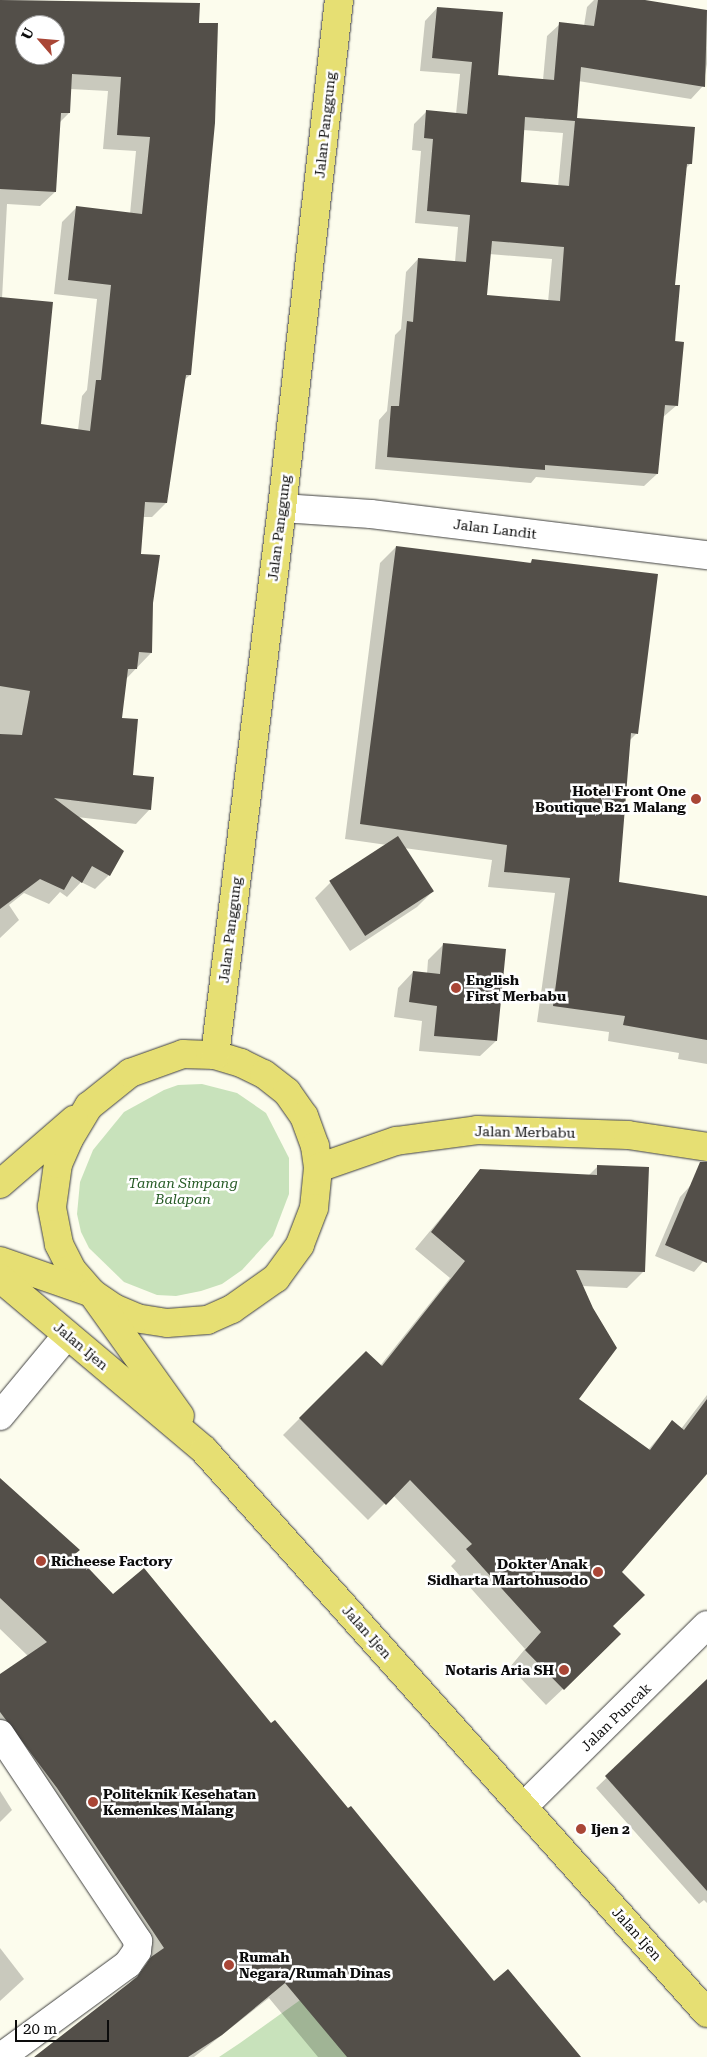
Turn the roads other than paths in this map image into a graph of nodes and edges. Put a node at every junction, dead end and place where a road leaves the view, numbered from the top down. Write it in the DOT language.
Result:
graph roads {
  1 [pos="339,0"];
  2 [pos="282,508"];
  3 [pos="707,555"];
  4 [pos="215,1055"];
  5 [pos="89,1106"];
  6 [pos="707,1148"];
  7 [pos="318,1168"];
  8 [pos="0,1184"];
  9 [pos="2,1279"];
  10 [pos="92,1293"];
  11 [pos="67,1335"];
  12 [pos="0,1416"];
  13 [pos="204,1450"];
  14 [pos="707,1625"];
  15 [pos="0,1734"];
  16 [pos="524,1806"];
  17 [pos="707,2013"];
  18 [pos="1,2057"];
  1 -- 2 [label="main road, Jalan Panggung"];
  2 -- 3 [label="street, Jalan Landit"];
  2 -- 4 [label="main road, Jalan Panggung"];
  4 -- 5 [label="main road"];
  4 -- 7 [label="main road"];
  5 -- 8 [label="main road"];
  5 -- 10 [label="main road"];
  6 -- 7 [label="main road, Jalan Merbabu"];
  7 -- 10 [label="main road"];
  9 -- 10 [label="main road"];
  9 -- 11 [label="main road, Jalan Ijen"];
  10 -- 13 [label="main road"];
  11 -- 12 [label="street"];
  11 -- 13 [label="main road, Jalan Ijen"];
  13 -- 16 [label="main road, Jalan Ijen"];
  14 -- 16 [label="street, Jalan Puncak"];
  15 -- 18 [label="street"];
  16 -- 17 [label="main road, Jalan Ijen"];
}
